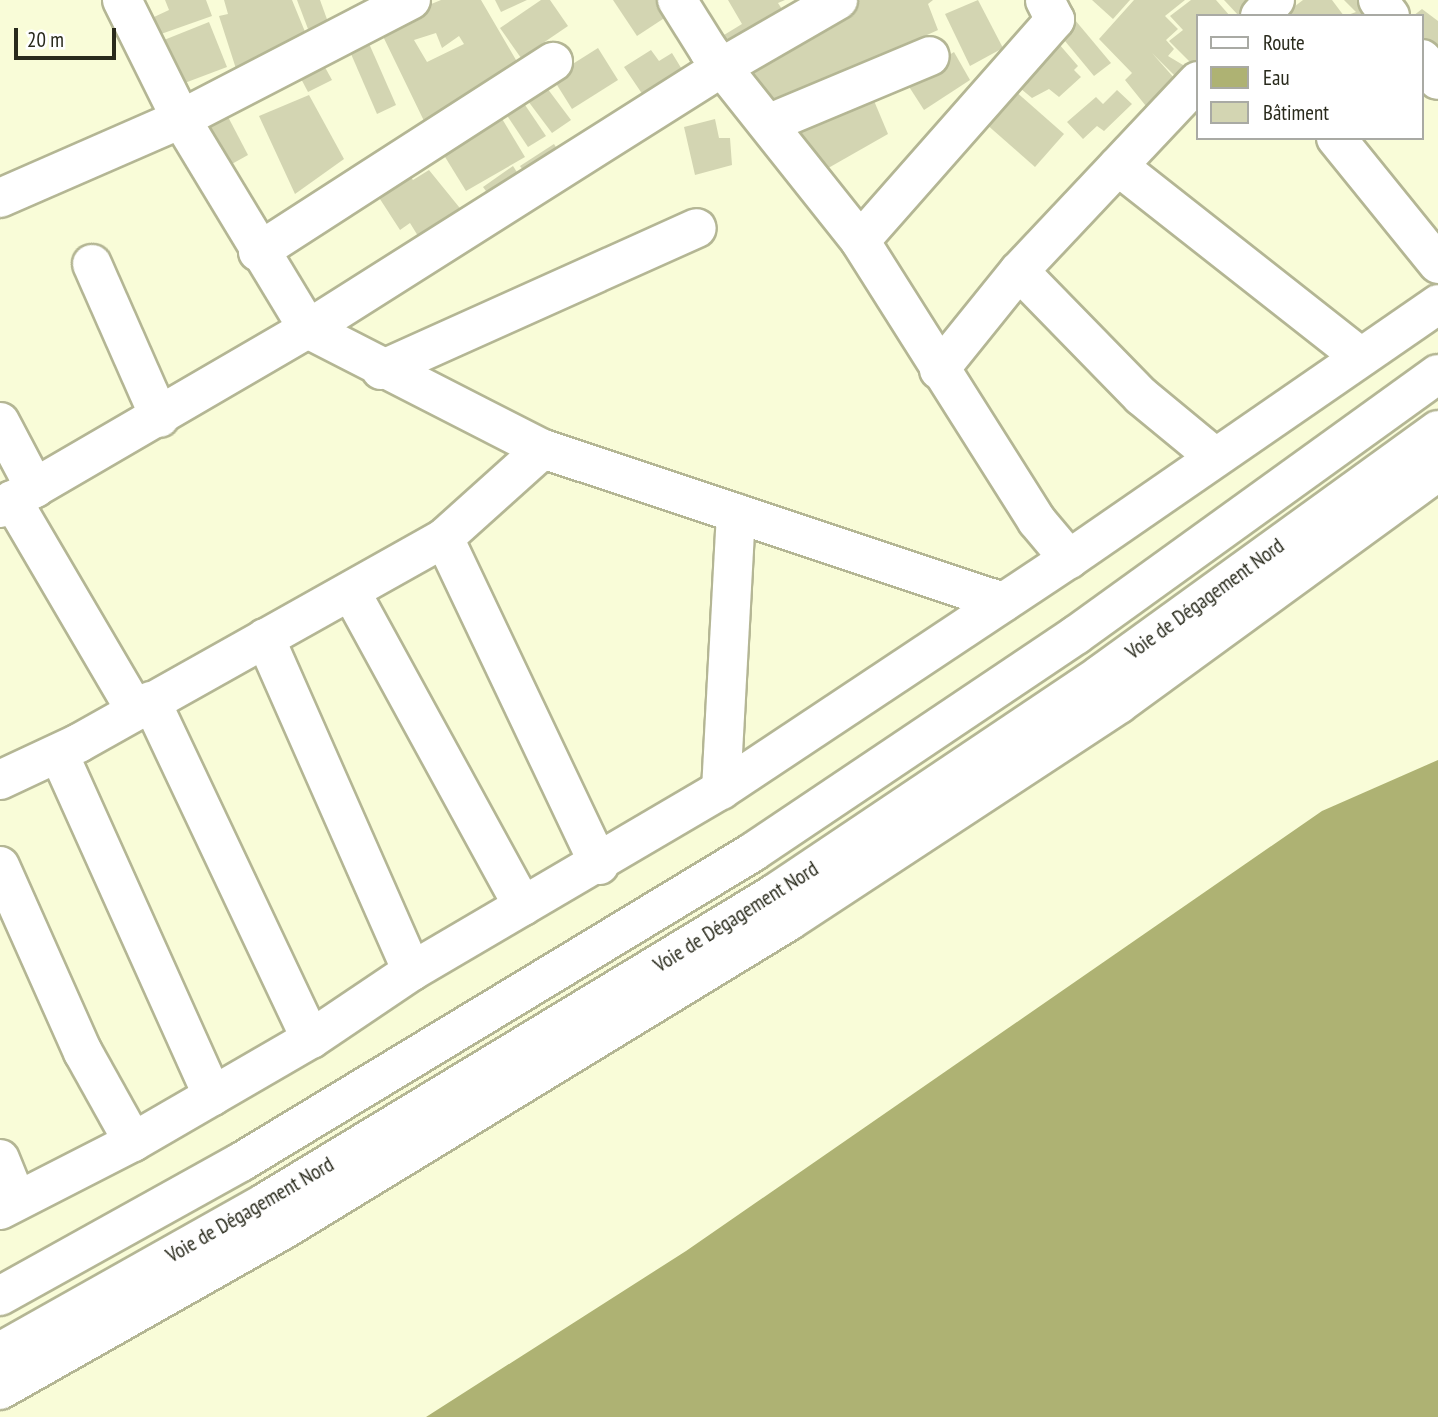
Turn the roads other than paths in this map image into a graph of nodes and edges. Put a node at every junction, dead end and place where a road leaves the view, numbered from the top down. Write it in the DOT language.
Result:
graph roads {
  1 [pos="122,0"];
  2 [pos="838,0"];
  3 [pos="1045,0"];
  4 [pos="1275,0"];
  5 [pos="403,2"];
  6 [pos="682,2"];
  7 [pos="1262,14"];
  8 [pos="930,56"];
  9 [pos="553,62"];
  10 [pos="1424,62"];
  11 [pos="722,66"];
  12 [pos="1438,79"];
  13 [pos="1196,83"];
  14 [pos="181,119"];
  15 [pos="770,123"];
  16 [pos="1338,140"];
  17 [pos="1118,166"];
  18 [pos="0,198"];
  19 [pos="697,228"];
  20 [pos="860,242"];
  21 [pos="258,252"];
  22 [pos="92,264"];
  23 [pos="1438,264"];
  24 [pos="1019,271"];
  25 [pos="1438,304"];
  26 [pos="308,329"];
  27 [pos="1361,356"];
  28 [pos="382,370"];
  29 [pos="939,370"];
  30 [pos="1438,374"];
  31 [pos="160,418"];
  32 [pos="0,422"];
  33 [pos="1438,430"];
  34 [pos="543,449"];
  35 [pos="1215,457"];
  36 [pos="1438,471"];
  37 [pos="15,499"];
  38 [pos="736,513"];
  39 [pos="444,538"];
  40 [pos="1069,559"];
  41 [pos="351,592"];
  42 [pos="1003,602"];
  43 [pos="265,638"];
  44 [pos="143,706"];
  45 [pos="59,754"];
  46 [pos="0,780"];
  47 [pos="721,790"];
  48 [pos="600,865"];
  49 [pos="0,866"];
  50 [pos="523,906"];
  51 [pos="412,971"];
  52 [pos="311,1039"];
  53 [pos="212,1096"];
  54 [pos="133,1142"];
  55 [pos="0,1159"];
  56 [pos="9,1206"];
  57 [pos="0,1296"];
  58 [pos="0,1352"];
  59 [pos="0,1390"];
  1 -- 14 [label="main road"];
  2 -- 11 [label="main road"];
  3 -- 20 [label="main road"];
  4 -- 7 [label="main road"];
  5 -- 14 [label="main road"];
  6 -- 11 [label="main road"];
  8 -- 15 [label="main road"];
  9 -- 21 [label="main road"];
  10 -- 12 [label="main road"];
  11 -- 15 [label="main road"];
  11 -- 26 [label="main road"];
  13 -- 17 [label="main road"];
  14 -- 18 [label="main road"];
  14 -- 21 [label="main road"];
  15 -- 20 [label="main road"];
  16 -- 23 [label="main road"];
  17 -- 24 [label="main road"];
  17 -- 27 [label="main road"];
  19 -- 28 [label="main road"];
  20 -- 29 [label="main road"];
  21 -- 26 [label="main road"];
  22 -- 31 [label="main road"];
  24 -- 29 [label="main road"];
  24 -- 35 [label="main road"];
  25 -- 27 [label="main road"];
  26 -- 28 [label="main road"];
  26 -- 31 [label="main road"];
  27 -- 35 [label="main road"];
  28 -- 34 [label="main road"];
  29 -- 40 [label="main road"];
  30 -- 57 [label="main road"];
  31 -- 37 [label="main road"];
  32 -- 37 [label="main road"];
  33 -- 58 [label="main road, Voie de Dégagement Nord"];
  34 -- 38 [label="main road"];
  34 -- 39 [label="main road"];
  35 -- 40 [label="main road"];
  36 -- 59 [label="main road"];
  37 -- 44 [label="main road"];
  38 -- 42 [label="main road"];
  38 -- 47 [label="main road"];
  39 -- 41 [label="main road"];
  39 -- 48 [label="main road"];
  40 -- 42 [label="main road"];
  41 -- 43 [label="main road"];
  41 -- 50 [label="main road"];
  42 -- 47 [label="main road"];
  43 -- 44 [label="main road"];
  43 -- 51 [label="main road"];
  44 -- 45 [label="main road"];
  44 -- 52 [label="main road"];
  45 -- 46 [label="main road"];
  45 -- 53 [label="main road"];
  47 -- 48 [label="main road"];
  48 -- 50 [label="main road"];
  49 -- 54 [label="main road"];
  50 -- 51 [label="main road"];
  51 -- 52 [label="main road"];
  52 -- 53 [label="main road"];
  53 -- 54 [label="main road"];
  54 -- 56 [label="main road"];
  55 -- 56 [label="main road"];
}
